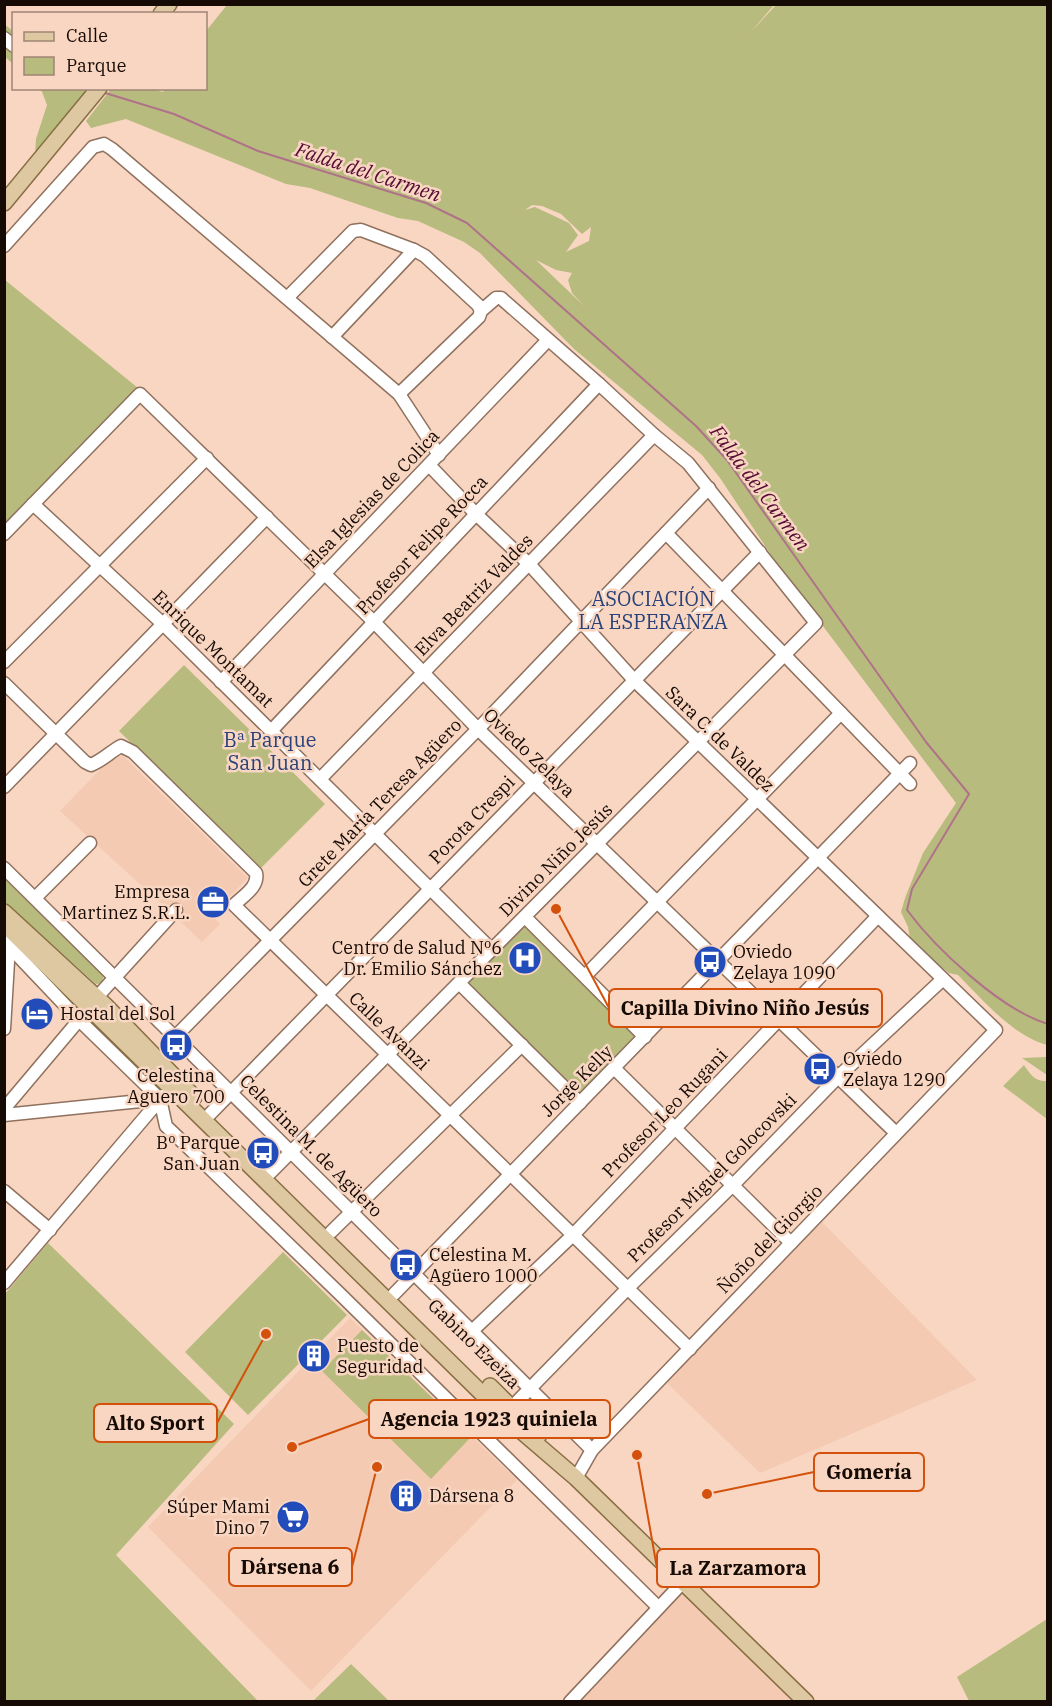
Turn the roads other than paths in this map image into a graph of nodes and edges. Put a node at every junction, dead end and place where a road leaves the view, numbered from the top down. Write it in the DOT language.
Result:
graph roads {
  1 [pos="95,94"];
  2 [pos="4,203"];
  3 [pos="4,246"];
  4 [pos="414,250"];
  5 [pos="287,298"];
  6 [pos="481,311"];
  7 [pos="332,337"];
  8 [pos="548,340"];
  9 [pos="599,384"];
  10 [pos="399,394"];
  11 [pos="654,435"];
  12 [pos="439,455"];
  13 [pos="207,458"];
  14 [pos="429,465"];
  15 [pos="709,488"];
  16 [pos="33,504"];
  17 [pos="476,514"];
  18 [pos="267,517"];
  19 [pos="666,533"];
  20 [pos="4,534"];
  21 [pos="760,552"];
  22 [pos="529,564"];
  23 [pos="100,566"];
  24 [pos="325,574"];
  25 [pos="722,591"];
  26 [pos="375,622"];
  27 [pos="580,622"];
  28 [pos="163,624"];
  29 [pos="784,654"];
  30 [pos="4,662"];
  31 [pos="423,672"];
  32 [pos="634,680"];
  33 [pos="221,682"];
  34 [pos="4,683"];
  35 [pos="841,713"];
  36 [pos="478,729"];
  37 [pos="271,731"];
  38 [pos="56,734"];
  39 [pos="698,742"];
  40 [pos="910,763"];
  41 [pos="900,774"];
  42 [pos="320,779"];
  43 [pos="534,783"];
  44 [pos="910,784"];
  45 [pos="4,787"];
  46 [pos="757,800"];
  47 [pos="375,833"];
  48 [pos="90,843"];
  49 [pos="597,844"];
  50 [pos="818,858"];
  51 [pos="4,868"];
  52 [pos="431,888"];
  53 [pos="35,898"];
  54 [pos="658,903"];
  55 [pos="176,909"];
  56 [pos="4,912"];
  57 [pos="525,916"];
  58 [pos="878,916"];
  59 [pos="4,924"];
  60 [pos="270,940"];
  61 [pos="9,943"];
  62 [pos="492,950"];
  63 [pos="718,961"];
  64 [pos="585,976"];
  65 [pos="114,977"];
  66 [pos="942,979"];
  67 [pos="459,983"];
  68 [pos="327,995"];
  69 [pos="88,1008"];
  70 [pos="779,1020"];
  71 [pos="4,1029"];
  72 [pos="996,1030"];
  73 [pos="175,1037"];
  74 [pos="645,1037"];
  75 [pos="522,1045"];
  76 [pos="387,1054"];
  77 [pos="614,1068"];
  78 [pos="838,1077"];
  79 [pos="165,1093"];
  80 [pos="231,1093"];
  81 [pos="580,1103"];
  82 [pos="4,1109"];
  83 [pos="210,1114"];
  84 [pos="4,1115"];
  85 [pos="451,1116"];
  86 [pos="675,1128"];
  87 [pos="896,1134"];
  88 [pos="291,1152"];
  89 [pos="270,1173"];
  90 [pos="510,1174"];
  91 [pos="733,1185"];
  92 [pos="4,1191"];
  93 [pos="352,1213"];
  94 [pos="50,1230"];
  95 [pos="331,1232"];
  96 [pos="573,1235"];
  97 [pos="791,1243"];
  98 [pos="414,1273"];
  99 [pos="4,1283"];
  100 [pos="628,1288"];
  101 [pos="394,1294"];
  102 [pos="472,1331"];
  103 [pos="690,1349"];
  104 [pos="531,1389"];
  105 [pos="512,1407"];
  106 [pos="592,1450"];
  107 [pos="576,1478"];
  108 [pos="683,1582"];
  109 [pos="658,1608"];
  110 [pos="570,1701"];
  111 [pos="806,1701"];
  1 -- 2 [label="main road"];
  3 -- 5 [label="street"];
  4 -- 5 [label="street"];
  4 -- 6 [label="street"];
  4 -- 7 [label="street"];
  5 -- 7 [label="street"];
  6 -- 8 [label="street"];
  6 -- 10 [label="street"];
  7 -- 10 [label="street"];
  8 -- 9 [label="street"];
  8 -- 12 [label="street, Elsa Iglesias de Colica"];
  9 -- 11 [label="street"];
  9 -- 17 [label="street, Profesor Felipe Rocca"];
  10 -- 12 [label="street"];
  11 -- 15 [label="street"];
  11 -- 22 [label="street, Elva Beatriz Valdes"];
  12 -- 14 [label="street, Elsa Iglesias de Colica"];
  13 -- 16 [label="street, Oviedo Zelaya"];
  13 -- 18 [label="street, Oviedo Zelaya"];
  13 -- 23 [label="street"];
  14 -- 17 [label="street, Sara C. de Valdez"];
  14 -- 24 [label="street, Elsa Iglesias de Colica"];
  15 -- 19 [label="street, Grete María Teresa Agüero"];
  15 -- 21 [label="street"];
  16 -- 20 [label="street"];
  16 -- 23 [label="street, Enrique Montamat"];
  17 -- 22 [label="street, Sara C. de Valdez"];
  17 -- 26 [label="street, Profesor Felipe Rocca"];
  18 -- 24 [label="street, Oviedo Zelaya"];
  18 -- 28 [label="street"];
  19 -- 25 [label="street"];
  19 -- 27 [label="street, Grete María Teresa Agüero"];
  21 -- 25 [label="street, Porota Crespi"];
  21 -- 29 [label="street, Divino Niño Jesús"];
  22 -- 27 [label="street, Sara C. de Valdez"];
  22 -- 31 [label="street, Elva Beatriz Valdes"];
  23 -- 28 [label="street, Enrique Montamat"];
  23 -- 30 [label="street"];
  24 -- 26 [label="street, Oviedo Zelaya"];
  24 -- 33 [label="street, Elsa Iglesias de Colica"];
  25 -- 29 [label="street"];
  25 -- 32 [label="street, Porota Crespi"];
  26 -- 31 [label="street, Oviedo Zelaya"];
  26 -- 37 [label="street, Profesor Felipe Rocca"];
  27 -- 32 [label="street, Sara C. de Valdez"];
  27 -- 36 [label="street, Grete María Teresa Agüero"];
  28 -- 33 [label="street, Enrique Montamat"];
  28 -- 38 [label="street"];
  29 -- 35 [label="street"];
  29 -- 39 [label="street, Divino Niño Jesús"];
  31 -- 36 [label="street, Oviedo Zelaya"];
  31 -- 42 [label="street, Elva Beatriz Valdes"];
  32 -- 39 [label="street, Sara C. de Valdez"];
  32 -- 43 [label="street, Porota Crespi"];
  33 -- 37 [label="street, Enrique Montamat"];
  34 -- 38 [label="street, Calle Avanzi"];
  35 -- 41 [label="street"];
  35 -- 46 [label="street"];
  36 -- 43 [label="street, Oviedo Zelaya"];
  36 -- 47 [label="street, Grete María Teresa Agüero"];
  37 -- 42 [label="street, Enrique Montamat"];
  38 -- 45 [label="street"];
  38 -- 60 [label="street, Calle Avanzi"];
  39 -- 46 [label="street, Sara C. de Valdez"];
  39 -- 49 [label="street, Divino Niño Jesús"];
  40 -- 41 [label="street, Jorge Kelly"];
  41 -- 44 [label="street"];
  41 -- 50 [label="street, Jorge Kelly"];
  42 -- 47 [label="street, Enrique Montamat"];
  43 -- 49 [label="street, Oviedo Zelaya"];
  43 -- 52 [label="street, Porota Crespi"];
  46 -- 50 [label="street, Sara C. de Valdez"];
  46 -- 54 [label="street"];
  47 -- 52 [label="street, Enrique Montamat"];
  47 -- 60 [label="street, Grete María Teresa Agüero"];
  48 -- 53 [label="street"];
  49 -- 54 [label="street, Oviedo Zelaya"];
  49 -- 57 [label="street, Divino Niño Jesús"];
  50 -- 58 [label="street, Sara C. de Valdez"];
  50 -- 63 [label="street, Jorge Kelly"];
  51 -- 53 [label="street, Celestina M. de Agüero"];
  52 -- 62 [label="street, Enrique Montamat"];
  52 -- 68 [label="street, Porota Crespi"];
  53 -- 65 [label="street, Celestina M. de Agüero"];
  54 -- 63 [label="street, Oviedo Zelaya"];
  54 -- 64 [label="street"];
  55 -- 65 [label="street"];
  56 -- 69 [label="main road, Gabino Ezeiza"];
  57 -- 62 [label="street, Divino Niño Jesús"];
  57 -- 64 [label="street"];
  58 -- 66 [label="street, Sara C. de Valdez"];
  58 -- 70 [label="street, Profesor Leo Rugani"];
  59 -- 61 [label="main road, Gabino Ezeiza"];
  60 -- 68 [label="street, Calle Avanzi"];
  60 -- 73 [label="street, Grete María Teresa Agüero"];
  61 -- 69 [label="main road, Gabino Ezeiza"];
  61 -- 71 [label="street"];
  62 -- 67 [label="street, Divino Niño Jesús"];
  63 -- 70 [label="street, Oviedo Zelaya"];
  63 -- 74 [label="street, Jorge Kelly"];
  64 -- 74 [label="street"];
  65 -- 69 [label="street"];
  65 -- 73 [label="street, Celestina M. de Agüero"];
  66 -- 72 [label="street, Sara C. de Valdez"];
  66 -- 78 [label="street, Profesor Miguel Golocovski"];
  67 -- 75 [label="street"];
  67 -- 76 [label="street, Divino Niño Jesús"];
  68 -- 76 [label="street, Calle Avanzi"];
  68 -- 80 [label="street, Porota Crespi"];
  69 -- 79 [label="main road, Gabino Ezeiza"];
  69 -- 82 [label="street"];
  69 -- 83 [label="main road, Gabino Ezeiza"];
  70 -- 78 [label="street, Oviedo Zelaya"];
  70 -- 86 [label="street, Profesor Leo Rugani"];
  72 -- 87 [label="street, Ñoño del Giorgio"];
  73 -- 80 [label="street, Celestina M. de Agüero"];
  74 -- 77 [label="street, Jorge Kelly"];
  75 -- 81 [label="street"];
  75 -- 85 [label="street"];
  76 -- 85 [label="street, Calle Avanzi"];
  76 -- 88 [label="street, Divino Niño Jesús"];
  77 -- 81 [label="street, Jorge Kelly"];
  77 -- 86 [label="street"];
  78 -- 87 [label="street, Oviedo Zelaya"];
  78 -- 91 [label="street, Profesor Miguel Golocovski"];
  79 -- 84 [label="street"];
  79 -- 94 [label="street"];
  79 -- 107 [label="main road, Gabino Ezeiza"];
  79 -- 109 [label="street"];
  80 -- 83 [label="street, Porota Crespi"];
  80 -- 88 [label="street, Celestina M. de Agüero"];
  81 -- 90 [label="street, Jorge Kelly"];
  83 -- 89 [label="main road, Gabino Ezeiza"];
  85 -- 90 [label="street, Calle Avanzi"];
  85 -- 93 [label="street"];
  86 -- 91 [label="street"];
  86 -- 96 [label="street, Profesor Leo Rugani"];
  87 -- 97 [label="street, Ñoño del Giorgio"];
  88 -- 89 [label="street, Divino Niño Jesús"];
  88 -- 93 [label="street, Celestina M. de Agüero"];
  89 -- 95 [label="main road, Gabino Ezeiza"];
  90 -- 96 [label="street, Calle Avanzi"];
  90 -- 98 [label="street, Jorge Kelly"];
  91 -- 97 [label="street"];
  91 -- 100 [label="street, Profesor Miguel Golocovski"];
  92 -- 94 [label="street"];
  93 -- 95 [label="street"];
  93 -- 98 [label="street, Celestina M. de Agüero"];
  94 -- 99 [label="street"];
  95 -- 101 [label="main road, Gabino Ezeiza"];
  96 -- 100 [label="street, Calle Avanzi"];
  96 -- 102 [label="street, Profesor Leo Rugani"];
  97 -- 103 [label="street, Ñoño del Giorgio"];
  98 -- 101 [label="street, Jorge Kelly"];
  98 -- 102 [label="street, Celestina M. de Agüero"];
  100 -- 103 [label="street, Calle Avanzi"];
  100 -- 104 [label="street, Profesor Miguel Golocovski"];
  101 -- 105 [label="main road, Gabino Ezeiza"];
  102 -- 104 [label="street, Celestina M. de Agüero"];
  103 -- 106 [label="street, Ñoño del Giorgio"];
  104 -- 105 [label="street, Profesor Miguel Golocovski"];
  104 -- 106 [label="street, Celestina M. de Agüero"];
  105 -- 107 [label="main road, Gabino Ezeiza"];
  106 -- 107 [label="street, Ñoño del Giorgio"];
  107 -- 108 [label="main road"];
  108 -- 109 [label="street"];
  108 -- 111 [label="main road"];
  109 -- 110 [label="street"];
}
